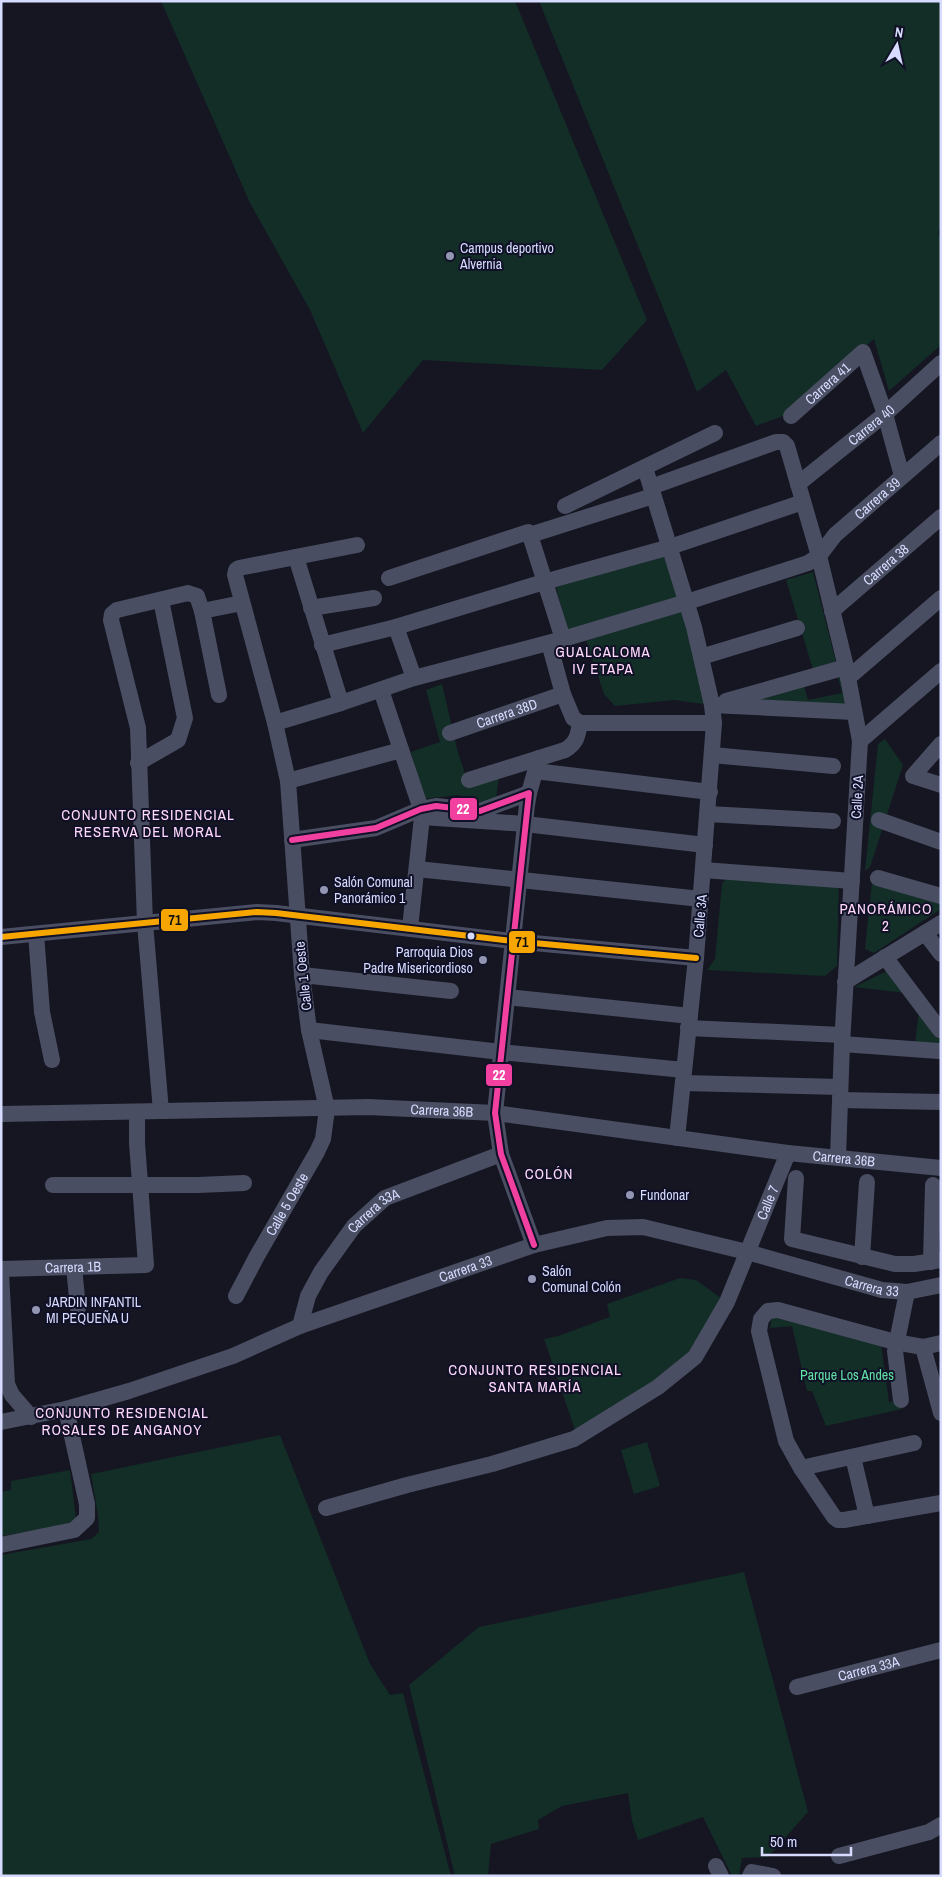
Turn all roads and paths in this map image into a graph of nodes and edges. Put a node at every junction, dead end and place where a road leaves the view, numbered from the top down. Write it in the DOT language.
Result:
graph roads {
  1 [pos="941,364"];
  2 [pos="884,414"];
  3 [pos="791,416"];
  4 [pos="715,433"];
  5 [pos="941,443"];
  6 [pos="645,468"];
  7 [pos="902,476"];
  8 [pos="798,484"];
  9 [pos="652,491"];
  10 [pos="803,502"];
  11 [pos="566,506"];
  12 [pos="941,517"];
  13 [pos="530,535"];
  14 [pos="358,545"];
  15 [pos="670,547"];
  16 [pos="819,556"];
  17 [pos="296,557"];
  18 [pos="389,578"];
  19 [pos="544,582"];
  20 [pos="374,598"];
  21 [pos="941,598"];
  22 [pos="161,600"];
  23 [pos="687,602"];
  24 [pos="242,603"];
  25 [pos="311,608"];
  26 [pos="202,611"];
  27 [pos="832,611"];
  28 [pos="396,627"];
  29 [pos="797,628"];
  30 [pos="556,641"];
  31 [pos="322,645"];
  32 [pos="701,657"];
  33 [pos="941,671"];
  34 [pos="847,672"];
  35 [pos="414,678"];
  36 [pos="381,690"];
  37 [pos="219,694"];
  38 [pos="564,694"];
  39 [pos="341,703"];
  40 [pos="712,705"];
  41 [pos="854,712"];
  42 [pos="275,723"];
  43 [pos="580,723"];
  44 [pos="714,723"];
  45 [pos="450,733"];
  46 [pos="860,741"];
  47 [pos="941,744"];
  48 [pos="401,750"];
  49 [pos="712,754"];
  50 [pos="138,763"];
  51 [pos="537,764"];
  52 [pos="833,766"];
  53 [pos="469,780"];
  54 [pos="288,781"];
  55 [pos="941,785"];
  56 [pos="528,792"];
  57 [pos="710,792"];
  58 [pos="422,813"];
  59 [pos="708,814"];
  60 [pos="879,820"];
  61 [pos="832,821"];
  62 [pos="525,824"];
  63 [pos="292,840"];
  64 [pos="941,842"];
  65 [pos="705,845"];
  66 [pos="417,869"];
  67 [pos="703,870"];
  68 [pos="878,878"];
  69 [pos="519,879"];
  70 [pos="852,881"];
  71 [pos="941,896"];
  72 [pos="701,899"];
  73 [pos="296,915"];
  74 [pos="145,923"];
  75 [pos="941,923"];
  76 [pos="410,928"];
  77 [pos="925,932"];
  78 [pos="36,934"];
  79 [pos="1,937"];
  80 [pos="512,941"];
  81 [pos="941,954"];
  82 [pos="885,957"];
  83 [pos="696,958"];
  84 [pos="302,975"];
  85 [pos="846,982"];
  86 [pos="451,991"];
  87 [pos="507,997"];
  88 [pos="689,1022"];
  89 [pos="941,1029"];
  90 [pos="309,1030"];
  91 [pos="842,1039"];
  92 [pos="501,1052"];
  93 [pos="939,1052"];
  94 [pos="52,1060"];
  95 [pos="683,1076"];
  96 [pos="840,1094"];
  97 [pos="941,1102"];
  98 [pos="327,1109"];
  99 [pos="160,1111"];
  100 [pos="137,1112"];
  101 [pos="1,1114"];
  102 [pos="495,1114"];
  103 [pos="677,1138"];
  104 [pos="788,1153"];
  105 [pos="501,1154"];
  106 [pos="838,1157"];
  107 [pos="941,1168"];
  108 [pos="796,1178"];
  109 [pos="867,1182"];
  110 [pos="244,1183"];
  111 [pos="53,1184"];
  112 [pos="140,1184"];
  113 [pos="933,1185"];
  114 [pos="534,1245"];
  115 [pos="747,1252"];
  116 [pos="862,1257"];
  117 [pos="936,1261"];
  118 [pos="74,1267"];
  119 [pos="1,1269"];
  120 [pos="1,1273"];
  121 [pos="941,1285"];
  122 [pos="907,1292"];
  123 [pos="236,1296"];
  124 [pos="78,1308"];
  125 [pos="300,1326"];
  126 [pos="895,1342"];
  127 [pos="941,1343"];
  128 [pos="924,1347"];
  129 [pos="901,1400"];
  130 [pos="66,1409"];
  131 [pos="941,1413"];
  132 [pos="31,1417"];
  133 [pos="1,1422"];
  134 [pos="914,1443"];
  135 [pos="853,1456"];
  136 [pos="801,1468"];
  137 [pos="941,1503"];
  138 [pos="326,1508"];
  139 [pos="867,1516"];
  140 [pos="1,1544"];
  141 [pos="941,1650"];
  142 [pos="797,1687"];
  143 [pos="941,1825"];
  144 [pos="839,1856"];
  145 [pos="750,1876"];
  146 [pos="773,1876"];
  1 -- 2 [label="street, Carrera 40"];
  2 -- 3 [label="street, Carrera 41"];
  2 -- 7 [label="street"];
  2 -- 8 [label="street, Carrera 40"];
  4 -- 6 [label="street"];
  5 -- 7 [label="street, Carrera 39"];
  6 -- 9 [label="street, Calle 3A"];
  6 -- 11 [label="street"];
  7 -- 16 [label="street, Carrera 39"];
  8 -- 9 [label="street, Calle 2A"];
  8 -- 10 [label="street, Calle 2A"];
  9 -- 13 [label="street"];
  9 -- 15 [label="street, Calle 3A"];
  10 -- 15 [label="street"];
  10 -- 16 [label="street, Calle 2A"];
  12 -- 27 [label="street, Carrera 38"];
  13 -- 18 [label="street"];
  13 -- 19 [label="street"];
  14 -- 17 [label="street"];
  15 -- 19 [label="street"];
  15 -- 23 [label="street, Calle 3A"];
  16 -- 23 [label="street"];
  16 -- 27 [label="street, Calle 2A"];
  17 -- 24 [label="street, Calle 1 Oeste"];
  17 -- 25 [label="street"];
  19 -- 28 [label="street"];
  19 -- 30 [label="street"];
  20 -- 25 [label="street"];
  21 -- 34 [label="street"];
  22 -- 26 [label="street"];
  22 -- 50 [label="street"];
  22 -- 50 [label="street"];
  23 -- 30 [label="street"];
  23 -- 32 [label="street, Calle 3A"];
  24 -- 26 [label="street"];
  24 -- 42 [label="street, Calle 1 Oeste"];
  25 -- 31 [label="street"];
  26 -- 37 [label="street"];
  27 -- 34 [label="street, Calle 2A"];
  28 -- 31 [label="street"];
  28 -- 35 [label="street"];
  29 -- 32 [label="street"];
  30 -- 35 [label="street"];
  30 -- 38 [label="street"];
  31 -- 39 [label="street"];
  32 -- 40 [label="street, Calle 3A"];
  33 -- 46 [label="street"];
  34 -- 40 [label="street"];
  34 -- 41 [label="street, Calle 2A"];
  35 -- 36 [label="street"];
  36 -- 39 [label="street"];
  36 -- 48 [label="street"];
  38 -- 43 [label="street"];
  38 -- 45 [label="street, Carrera 38D"];
  39 -- 42 [label="street"];
  40 -- 41 [label="street"];
  40 -- 44 [label="street, Calle 3A"];
  41 -- 46 [label="street, Calle 2A"];
  42 -- 54 [label="street, Calle 1 Oeste"];
  43 -- 44 [label="street"];
  43 -- 51 [label="street"];
  44 -- 49 [label="street, Calle 3A"];
  46 -- 70 [label="street, Calle 2A"];
  47 -- 55 [label="street"];
  48 -- 54 [label="street"];
  48 -- 58 [label="street"];
  49 -- 52 [label="street"];
  49 -- 57 [label="street, Calle 3A"];
  50 -- 74 [label="street"];
  51 -- 53 [label="street"];
  51 -- 56 [label="street"];
  51 -- 57 [label="street"];
  54 -- 63 [label="street, Calle 1 Oeste"];
  56 -- 58 [label="street"];
  56 -- 62 [label="street"];
  57 -- 59 [label="street, Calle 3A"];
  58 -- 62 [label="street"];
  58 -- 63 [label="street"];
  58 -- 66 [label="street"];
  59 -- 61 [label="street"];
  59 -- 65 [label="street, Calle 3A"];
  60 -- 64 [label="street"];
  62 -- 65 [label="street"];
  62 -- 69 [label="street"];
  63 -- 73 [label="street, Calle 1 Oeste"];
  65 -- 67 [label="street, Calle 3A"];
  66 -- 69 [label="street"];
  66 -- 76 [label="street"];
  67 -- 70 [label="street"];
  67 -- 72 [label="street, Calle 3A"];
  68 -- 71 [label="street"];
  69 -- 72 [label="street"];
  69 -- 80 [label="street"];
  70 -- 85 [label="street, Calle 2A"];
  72 -- 83 [label="street, Calle 3A"];
  73 -- 74 [label="street"];
  73 -- 76 [label="street"];
  73 -- 84 [label="street, Calle 1 Oeste"];
  74 -- 78 [label="street"];
  74 -- 99 [label="street"];
  75 -- 77 [label="street"];
  76 -- 80 [label="street"];
  77 -- 81 [label="street"];
  77 -- 82 [label="street"];
  78 -- 79 [label="street"];
  78 -- 94 [label="street"];
  80 -- 83 [label="street"];
  80 -- 87 [label="street"];
  82 -- 85 [label="street"];
  82 -- 89 [label="street"];
  83 -- 88 [label="street, Calle 3A"];
  84 -- 86 [label="street"];
  84 -- 90 [label="street, Calle 1 Oeste"];
  85 -- 91 [label="street, Calle 2A"];
  87 -- 88 [label="street"];
  87 -- 92 [label="street"];
  88 -- 91 [label="street"];
  88 -- 95 [label="street, Calle 3A"];
  90 -- 92 [label="street"];
  90 -- 98 [label="street, Calle 1 Oeste"];
  91 -- 93 [label="street"];
  91 -- 96 [label="street, Calle 2A"];
  92 -- 95 [label="street"];
  92 -- 102 [label="street"];
  95 -- 96 [label="street"];
  95 -- 103 [label="street, Calle 3A"];
  96 -- 97 [label="street"];
  96 -- 106 [label="street, Calle 2A"];
  98 -- 99 [label="street, Carrera 36B"];
  98 -- 102 [label="street, Carrera 36B"];
  98 -- 123 [label="street, Calle 5 Oeste"];
  99 -- 100 [label="street, Carrera 36B"];
  100 -- 101 [label="street, Carrera 36B"];
  100 -- 112 [label="street"];
  102 -- 103 [label="street, Carrera 36B"];
  102 -- 105 [label="street"];
  103 -- 104 [label="street, Carrera 36B"];
  104 -- 106 [label="street, Carrera 36B"];
  104 -- 115 [label="street, Calle 7"];
  105 -- 114 [label="street"];
  105 -- 125 [label="street, Carrera 33A"];
  106 -- 107 [label="street, Carrera 36B"];
  108 -- 116 [label="street"];
  109 -- 116 [label="street"];
  110 -- 112 [label="street"];
  111 -- 112 [label="street"];
  112 -- 118 [label="street, Carrera 1B"];
  113 -- 117 [label="street"];
  114 -- 115 [label="street, Carrera 33"];
  114 -- 125 [label="street, Carrera 33"];
  115 -- 122 [label="street, Carrera 33"];
  115 -- 138 [label="street, Calle 7"];
  116 -- 117 [label="street"];
  118 -- 119 [label="street, Carrera 1B"];
  118 -- 124 [label="street"];
  120 -- 132 [label="street"];
  121 -- 122 [label="street, Carrera 33"];
  122 -- 126 [label="street"];
  125 -- 130 [label="street, Carrera 33"];
  126 -- 128 [label="street"];
  126 -- 129 [label="street"];
  126 -- 136 [label="street"];
  127 -- 128 [label="street"];
  128 -- 131 [label="street"];
  130 -- 132 [label="street, Carrera 33"];
  130 -- 140 [label="street"];
  132 -- 133 [label="street, Carrera 33"];
  134 -- 135 [label="street"];
  135 -- 136 [label="street"];
  135 -- 139 [label="street"];
  136 -- 139 [label="street"];
  137 -- 139 [label="street"];
  141 -- 142 [label="street, Carrera 33A"];
  143 -- 144 [label="street"];
  145 -- 146 [label="street"];
}
